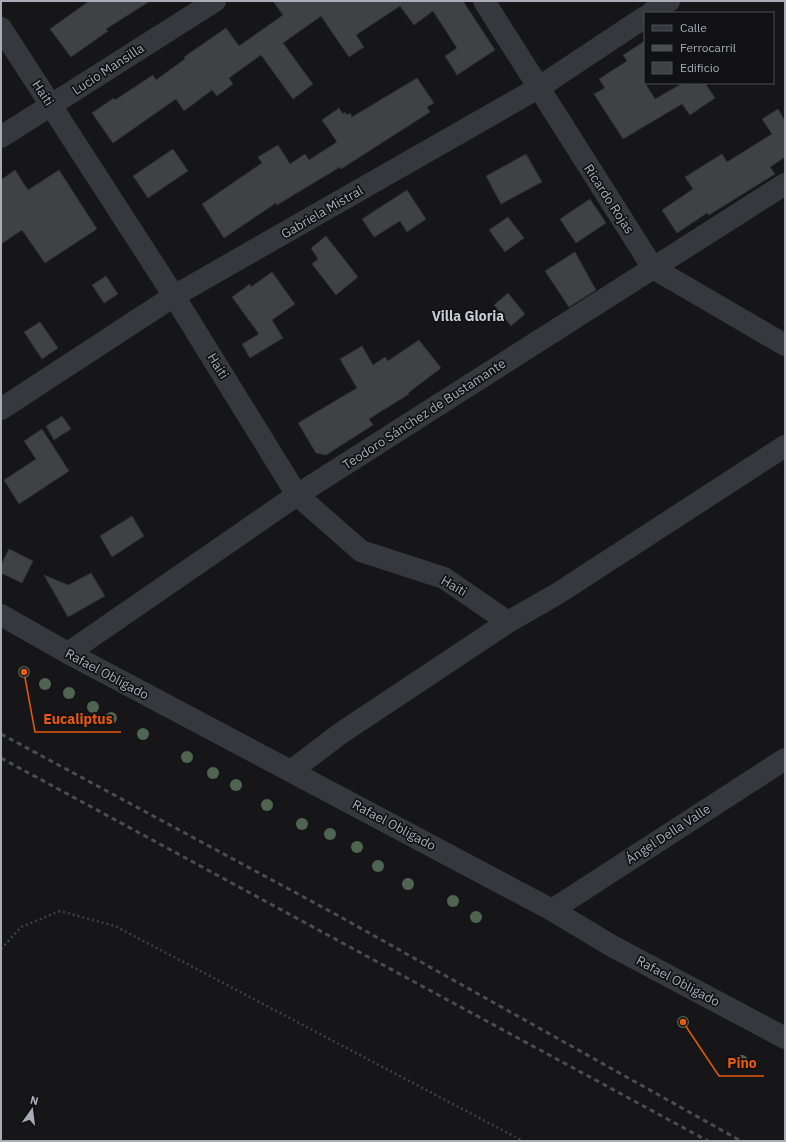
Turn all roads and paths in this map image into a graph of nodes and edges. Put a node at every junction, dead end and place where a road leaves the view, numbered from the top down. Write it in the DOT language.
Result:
graph roads {
  1 [pos="215,1"];
  2 [pos="484,1"];
  3 [pos="669,1"];
  4 [pos="652,12"];
  5 [pos="644,18"];
  6 [pos="1,28"];
  7 [pos="538,88"];
  8 [pos="51,106"];
  9 [pos="1,137"];
  10 [pos="785,184"];
  11 [pos="653,268"];
  12 [pos="174,296"];
  13 [pos="785,345"];
  14 [pos="1,409"];
  15 [pos="785,446"];
  16 [pos="297,495"];
  17 [pos="1,615"];
  18 [pos="508,622"];
  19 [pos="68,653"];
  20 [pos="785,759"];
  21 [pos="291,771"];
  22 [pos="552,910"];
  23 [pos="1,949"];
  24 [pos="785,1038"];
  25 [pos="523,1141"];
  1 -- 8 [label="street, Lucio Mansilla"];
  2 -- 7 [label="street, Ricardo Rojas"];
  3 -- 4 [label="street"];
  5 -- 7 [label="street, Gabriela Mistral"];
  6 -- 8 [label="street, Haiti"];
  7 -- 11 [label="street, Ricardo Rojas"];
  7 -- 12 [label="street, Gabriela Mistral"];
  8 -- 9 [label="street, Lucio Mansilla"];
  8 -- 12 [label="street, Haiti"];
  10 -- 11 [label="street, Teodoro Sánchez de Bustamante"];
  11 -- 13 [label="street, Ricardo Rojas"];
  11 -- 16 [label="street, Teodoro Sánchez de Bustamante"];
  12 -- 14 [label="street, Gabriela Mistral"];
  12 -- 16 [label="street, Haiti"];
  15 -- 18 [label="street"];
  16 -- 18 [label="street, Haiti"];
  16 -- 19 [label="street, Teodoro Sánchez de Bustamante"];
  17 -- 19 [label="street, Rafael Obligado"];
  18 -- 21 [label="street"];
  19 -- 21 [label="street, Rafael Obligado"];
  20 -- 22 [label="street, Ángel Della Valle"];
  21 -- 22 [label="street, Rafael Obligado"];
  22 -- 24 [label="street, Rafael Obligado"];
  23 -- 25 [label="path"];
}
